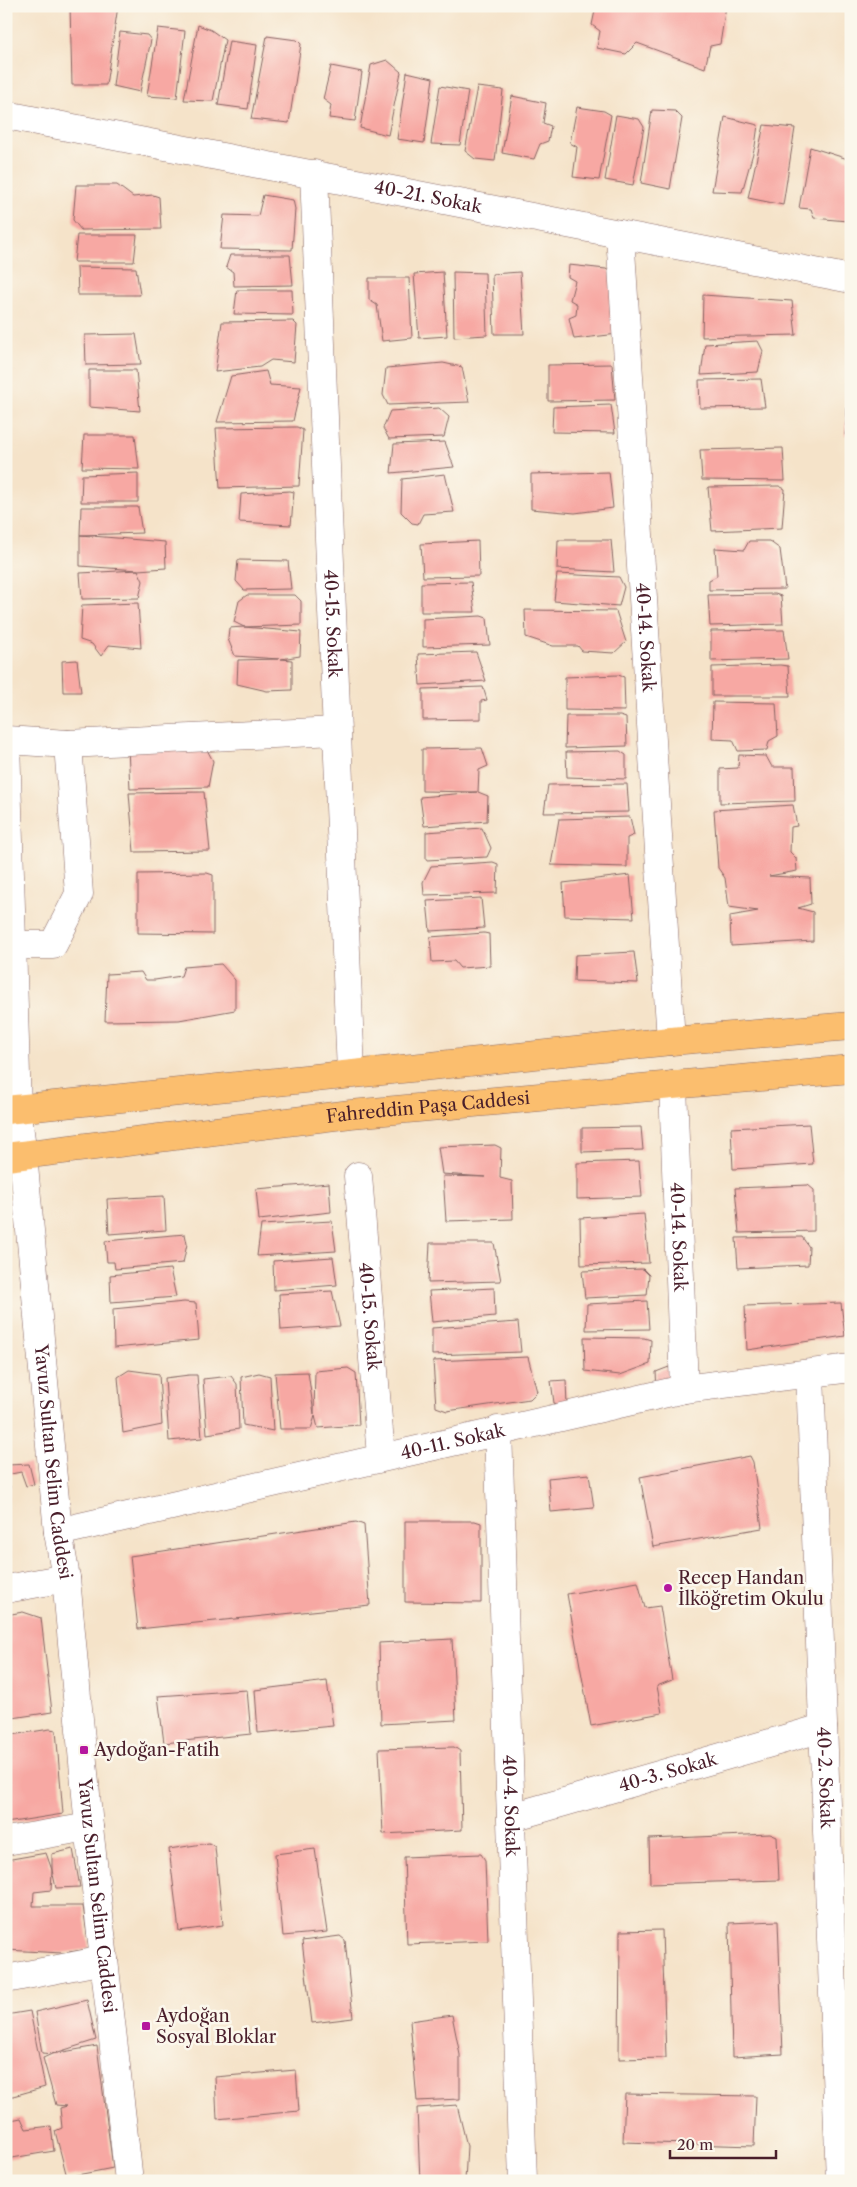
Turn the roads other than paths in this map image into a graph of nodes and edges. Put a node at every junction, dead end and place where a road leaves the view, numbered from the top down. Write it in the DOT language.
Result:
graph roads {
  1 [pos="6,114"];
  2 [pos="314,174"];
  3 [pos="620,234"];
  4 [pos="851,279"];
  5 [pos="336,731"];
  6 [pos="6,741"];
  7 [pos="68,744"];
  8 [pos="12,945"];
  9 [pos="851,1026"];
  10 [pos="671,1040"];
  11 [pos="851,1069"];
  12 [pos="351,1073"];
  13 [pos="673,1085"];
  14 [pos="12,1110"];
  15 [pos="15,1156"];
  16 [pos="358,1176"];
  17 [pos="851,1368"];
  18 [pos="810,1374"];
  19 [pos="684,1389"];
  20 [pos="498,1430"];
  21 [pos="382,1456"];
  22 [pos="58,1532"];
  23 [pos="66,1578"];
  24 [pos="6,1588"];
  25 [pos="823,1728"];
  26 [pos="512,1817"];
  27 [pos="89,1827"];
  28 [pos="6,1841"];
  29 [pos="104,1960"];
  30 [pos="6,1979"];
  31 [pos="126,2180"];
  32 [pos="523,2181"];
  33 [pos="840,2181"];
  1 -- 2 [label="street, 40-21. Sokak"];
  2 -- 3 [label="street, 40-21. Sokak"];
  2 -- 5 [label="street, 40-15. Sokak"];
  3 -- 4 [label="street, 40-21. Sokak"];
  3 -- 10 [label="street, 40-14. Sokak"];
  5 -- 7 [label="street"];
  5 -- 12 [label="street, 40-15. Sokak"];
  6 -- 7 [label="street"];
  6 -- 8 [label="street, Yavuz Sultan Selim Caddesi"];
  7 -- 8 [label="street"];
  8 -- 14 [label="street, Yavuz Sultan Selim Caddesi"];
  9 -- 10 [label="main road"];
  10 -- 12 [label="main road"];
  11 -- 13 [label="main road, Fahreddin Paşa Caddesi"];
  12 -- 14 [label="main road"];
  13 -- 15 [label="main road, Fahreddin Paşa Caddesi"];
  13 -- 19 [label="street, 40-14. Sokak"];
  14 -- 15 [label="street, Yavuz Sultan Selim Caddesi"];
  15 -- 22 [label="street, Yavuz Sultan Selim Caddesi"];
  16 -- 21 [label="street, 40-15. Sokak"];
  17 -- 18 [label="street, 40-11. Sokak"];
  18 -- 19 [label="street, 40-11. Sokak"];
  18 -- 25 [label="street, 40-2. Sokak"];
  19 -- 20 [label="street, 40-11. Sokak"];
  20 -- 21 [label="street, 40-11. Sokak"];
  20 -- 26 [label="street, 40-4. Sokak"];
  21 -- 22 [label="street, 40-11. Sokak"];
  22 -- 23 [label="street, Yavuz Sultan Selim Caddesi"];
  23 -- 24 [label="street"];
  23 -- 27 [label="street, Yavuz Sultan Selim Caddesi"];
  25 -- 26 [label="street, 40-3. Sokak"];
  25 -- 33 [label="street, 40-2. Sokak"];
  26 -- 32 [label="street, 40-4. Sokak"];
  27 -- 28 [label="street"];
  27 -- 29 [label="street, Yavuz Sultan Selim Caddesi"];
  29 -- 30 [label="street"];
  29 -- 31 [label="street, Yavuz Sultan Selim Caddesi"];
}
